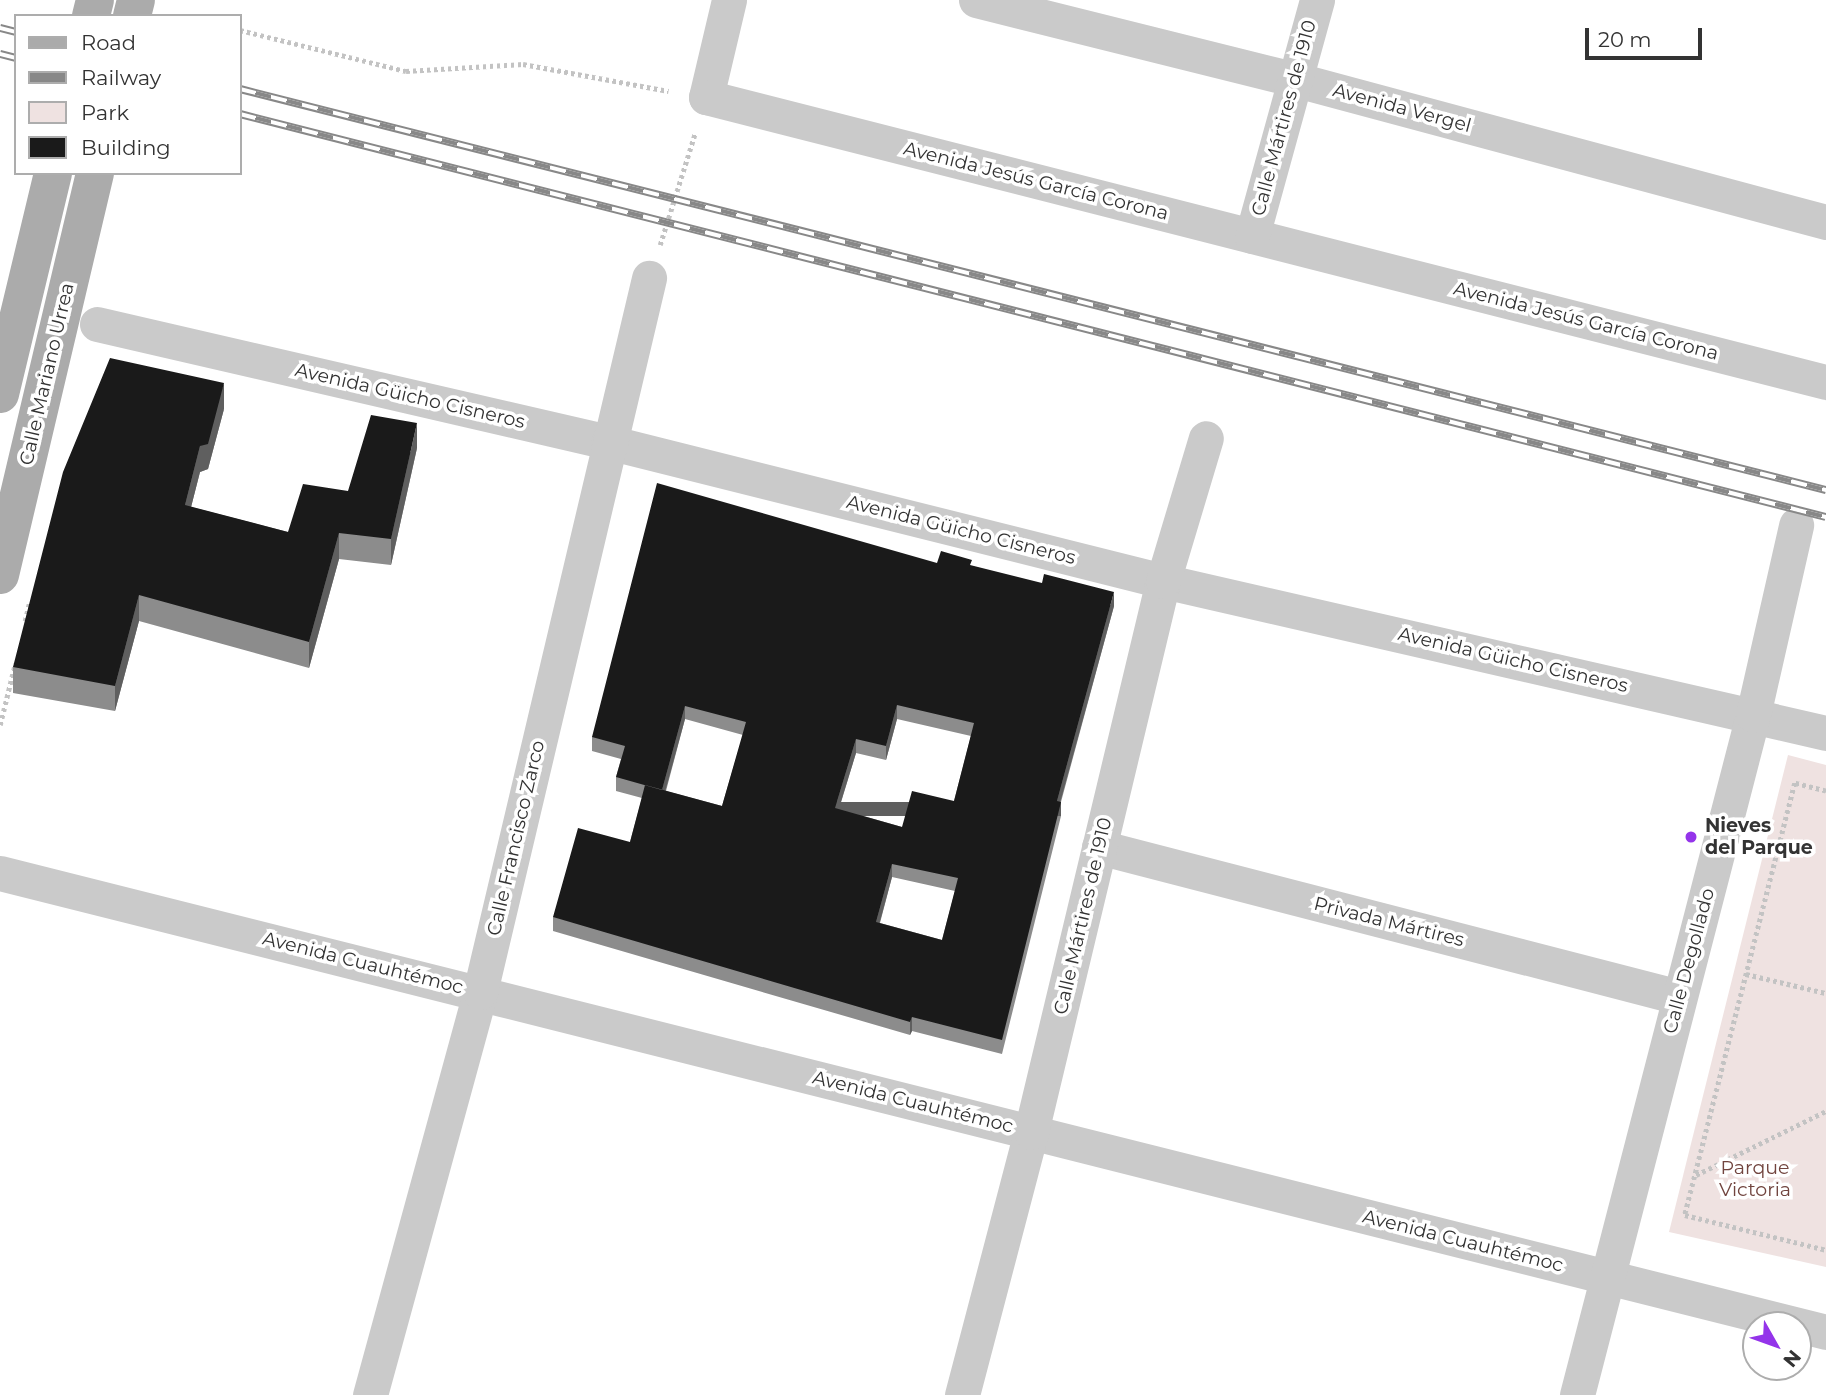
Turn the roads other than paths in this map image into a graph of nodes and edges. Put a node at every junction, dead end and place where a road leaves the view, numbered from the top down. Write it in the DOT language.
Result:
graph roads {
  1 [pos="729,0"];
  2 [pos="976,0"];
  3 [pos="1317,0"];
  4 [pos="1297,80"];
  5 [pos="53,175"];
  6 [pos="95,175"];
  7 [pos="1826,222"];
  8 [pos="1252,236"];
  9 [pos="649,278"];
  10 [pos="97,324"];
  11 [pos="1825,393"];
  12 [pos="0,394"];
  13 [pos="1206,438"];
  14 [pos="608,442"];
  15 [pos="1796,525"];
  16 [pos="0,575"];
  17 [pos="1163,581"];
  18 [pos="1753,715"];
  19 [pos="1826,733"];
  20 [pos="1099,847"];
  21 [pos="0,873"];
  22 [pos="480,992"];
  23 [pos="1679,997"];
  24 [pos="1031,1132"];
  25 [pos="1606,1277"];
  26 [pos="1826,1332"];
  27 [pos="370,1395"];
  28 [pos="962,1395"];
  29 [pos="1577,1395"];
  1 -- 8 [label="street, Avenida Jesús García Corona"];
  2 -- 4 [label="street, Avenida Vergel"];
  3 -- 4 [label="street, Calle Mártires de 1910"];
  4 -- 7 [label="street, Avenida Vergel"];
  4 -- 8 [label="street, Calle Mártires de 1910"];
  5 -- 12 [label="main road, Calle Mariano Urrea"];
  6 -- 16 [label="main road, Calle Mariano Urrea"];
  8 -- 11 [label="street, Avenida Jesús García Corona"];
  9 -- 14 [label="street, Calle Francisco Zarco"];
  10 -- 14 [label="street, Avenida Güicho Cisneros"];
  13 -- 17 [label="street, Calle Mártires de 1910"];
  14 -- 17 [label="street, Avenida Güicho Cisneros"];
  14 -- 22 [label="street, Calle Francisco Zarco"];
  15 -- 18 [label="street, Calle Degollado"];
  17 -- 18 [label="street, Avenida Güicho Cisneros"];
  17 -- 20 [label="street, Calle Mártires de 1910"];
  18 -- 19 [label="street, Avenida Güicho Cisneros"];
  18 -- 23 [label="street, Calle Degollado"];
  20 -- 23 [label="street, Privada Mártires"];
  20 -- 24 [label="street, Calle Mártires de 1910"];
  21 -- 22 [label="street, Avenida Cuauhtémoc"];
  22 -- 24 [label="street, Avenida Cuauhtémoc"];
  22 -- 27 [label="street, Calle Francisco Zarco"];
  23 -- 25 [label="street, Calle Degollado"];
  24 -- 25 [label="street, Avenida Cuauhtémoc"];
  24 -- 28 [label="street, Calle Mártires de 1910"];
  25 -- 26 [label="street, Avenida Cuauhtémoc"];
  25 -- 29 [label="street, Calle Degollado"];
}
